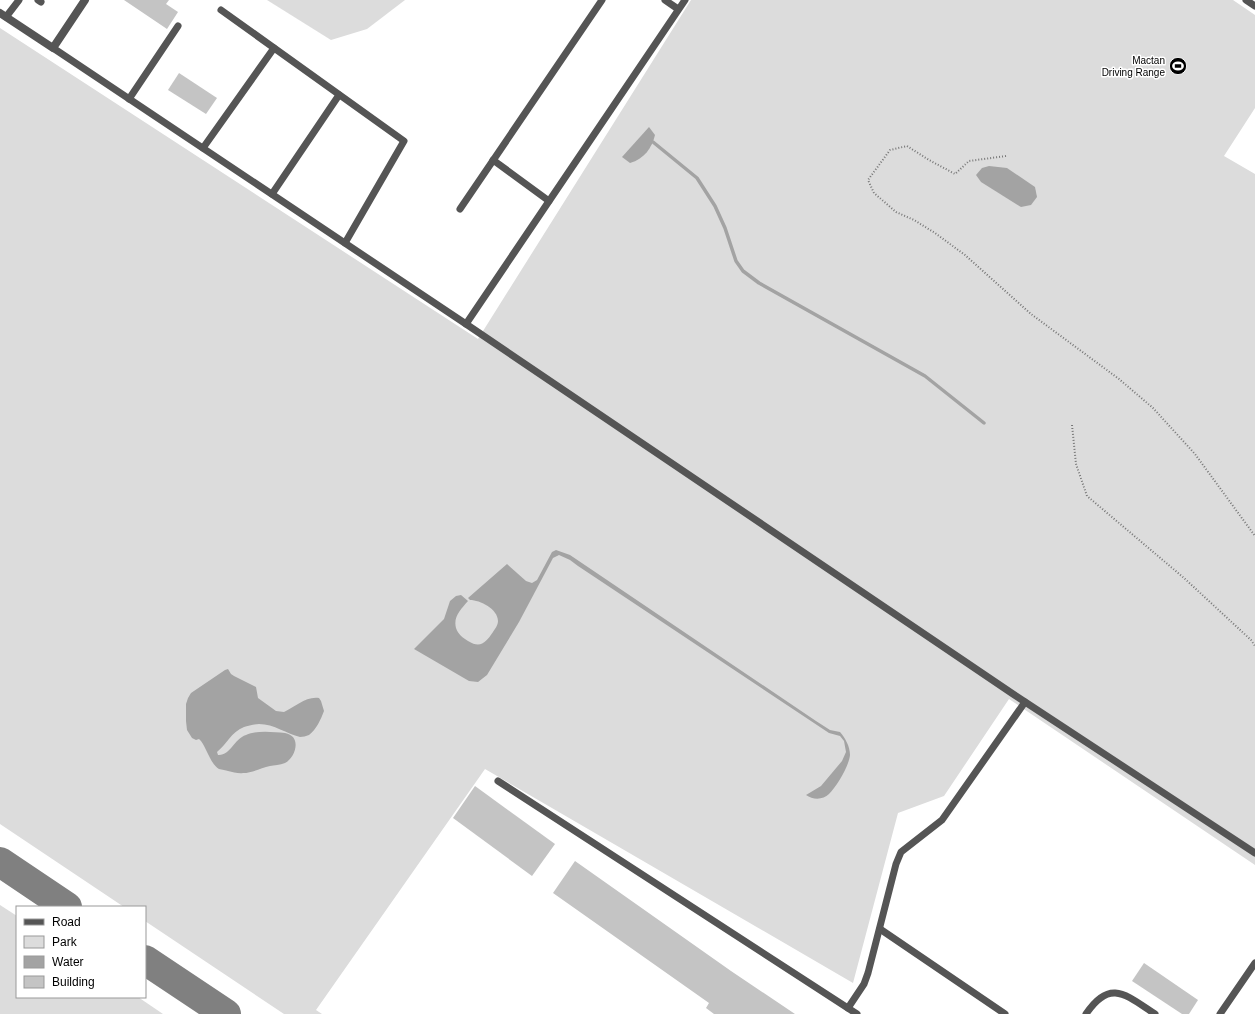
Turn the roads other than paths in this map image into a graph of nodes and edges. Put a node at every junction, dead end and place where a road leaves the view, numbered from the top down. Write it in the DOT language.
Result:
graph roads {
  1 [pos="19,0"];
  2 [pos="85,0"];
  3 [pos="602,0"];
  4 [pos="665,0"];
  5 [pos="684,0"];
  6 [pos="1246,0"];
  7 [pos="1255,6"];
  8 [pos="678,9"];
  9 [pos="221,10"];
  10 [pos="3,15"];
  11 [pos="178,26"];
  12 [pos="53,48"];
  13 [pos="274,48"];
  14 [pos="339,95"];
  15 [pos="129,99"];
  16 [pos="203,148"];
  17 [pos="493,160"];
  18 [pos="272,194"];
  19 [pos="549,201"];
  20 [pos="460,209"];
  21 [pos="344,243"];
  22 [pos="466,324"];
  23 [pos="1025,702"];
  24 [pos="498,781"];
  25 [pos="1255,853"];
  26 [pos="880,929"];
  27 [pos="1255,963"];
  28 [pos="848,1008"];
  29 [pos="857,1014"];
  30 [pos="1005,1014"];
  31 [pos="1086,1014"];
  32 [pos="1155,1014"];
  33 [pos="1220,1014"];
  1 -- 10 [label="lane"];
  2 -- 12 [label="street"];
  3 -- 17 [label="lane"];
  4 -- 8 [label="lane"];
  5 -- 8 [label="lane"];
  6 -- 7 [label="lane"];
  8 -- 19 [label="lane"];
  9 -- 13 [label="lane"];
  10 -- 12 [label="street"];
  11 -- 15 [label="lane"];
  12 -- 15 [label="lane"];
  13 -- 14 [label="lane"];
  13 -- 16 [label="lane"];
  14 -- 18 [label="lane"];
  14 -- 21 [label="lane"];
  15 -- 16 [label="lane"];
  16 -- 18 [label="lane"];
  17 -- 19 [label="lane"];
  17 -- 20 [label="lane"];
  18 -- 21 [label="lane"];
  19 -- 22 [label="lane"];
  21 -- 22 [label="lane"];
  22 -- 23 [label="lane"];
  23 -- 25 [label="lane"];
  23 -- 26 [label="lane"];
  24 -- 28 [label="lane"];
  26 -- 28 [label="lane"];
  26 -- 30 [label="lane"];
  27 -- 33 [label="lane"];
  28 -- 29 [label="lane"];
  31 -- 32 [label="lane"];
}
